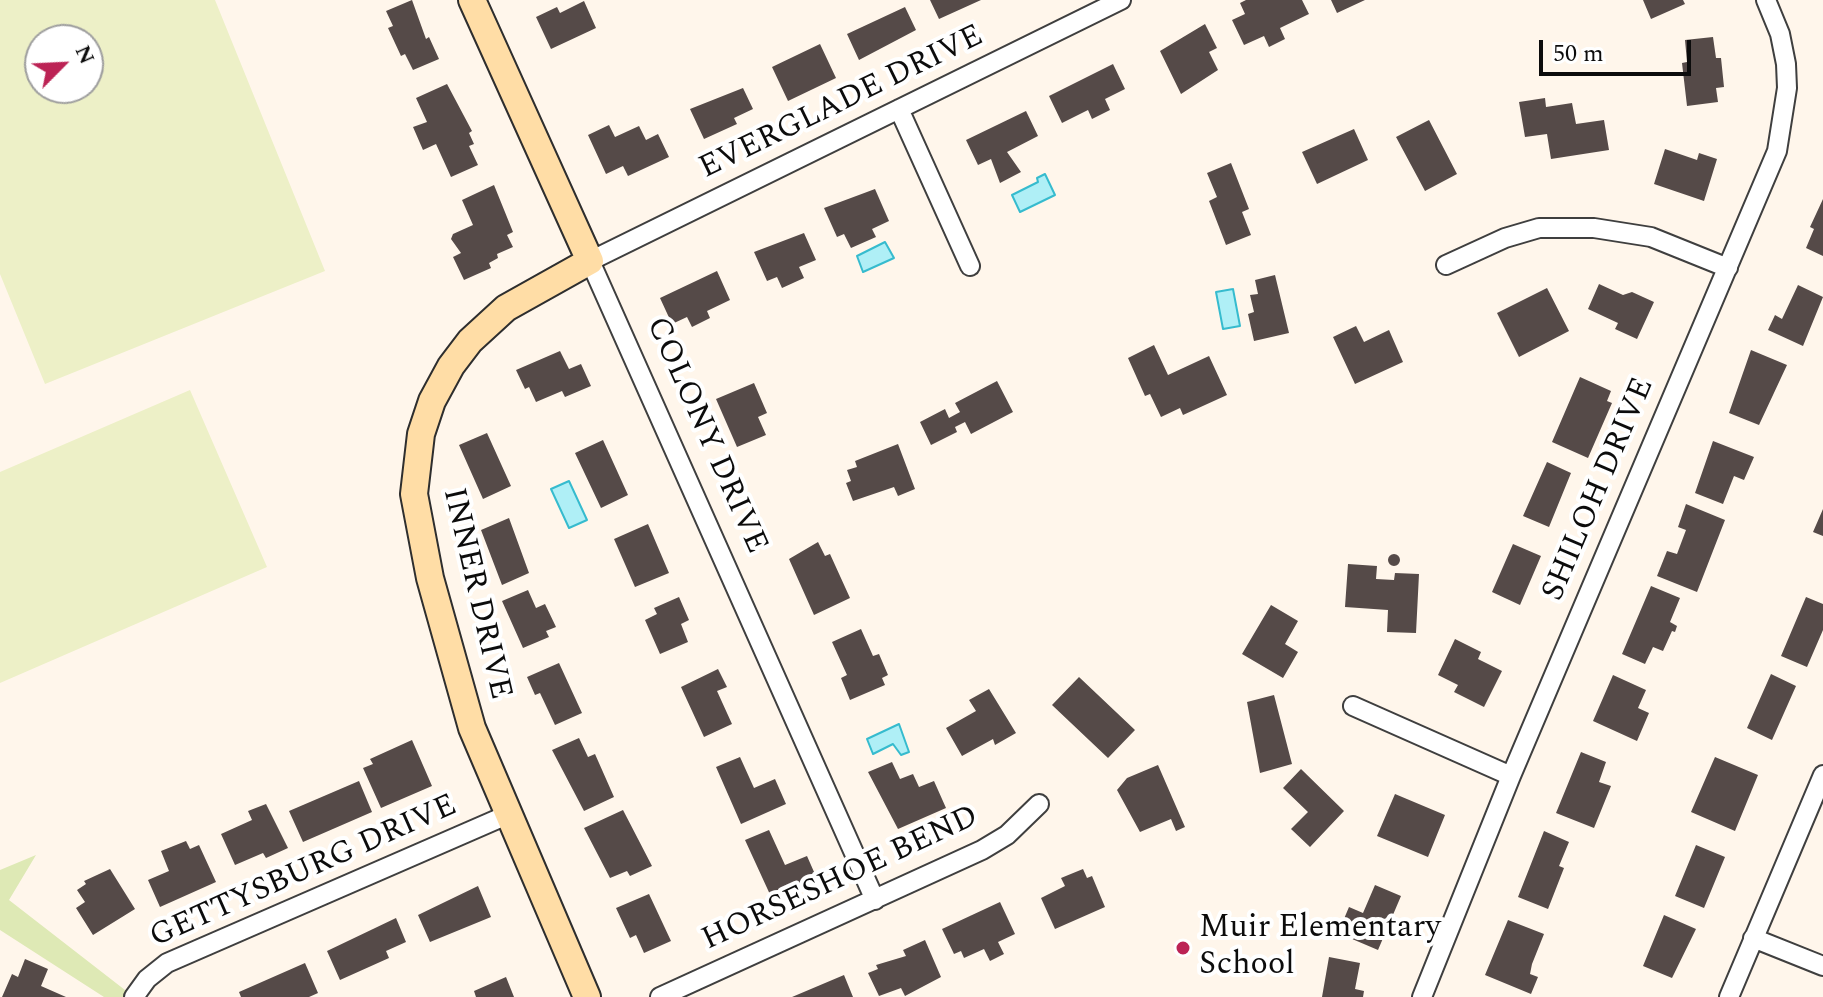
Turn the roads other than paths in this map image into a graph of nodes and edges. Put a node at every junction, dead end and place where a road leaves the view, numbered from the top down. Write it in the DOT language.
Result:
graph roads {
  1 [pos="472,0"];
  2 [pos="1121,0"];
  3 [pos="1766,0"];
  4 [pos="899,109"];
  5 [pos="590,261"];
  6 [pos="1446,265"];
  7 [pos="970,266"];
  8 [pos="1728,268"];
  9 [pos="1353,706"];
  10 [pos="1823,775"];
  11 [pos="1511,776"];
  12 [pos="1039,804"];
  13 [pos="507,815"];
  14 [pos="875,900"];
  15 [pos="1753,938"];
  16 [pos="1823,966"];
  17 [pos="134,997"];
  18 [pos="587,997"];
  19 [pos="660,997"];
  20 [pos="1422,997"];
  21 [pos="1729,997"];
  1 -- 5 [label="street, COLONY DRIVE"];
  2 -- 4 [label="street, EVERGLADE DRIVE"];
  3 -- 8 [label="street, SHILOH DRIVE"];
  4 -- 5 [label="street, EVERGLADE DRIVE"];
  4 -- 7 [label="street"];
  5 -- 13 [label="street, INNER DRIVE"];
  5 -- 14 [label="street, COLONY DRIVE"];
  6 -- 8 [label="street"];
  8 -- 11 [label="street, SHILOH DRIVE"];
  9 -- 11 [label="street"];
  10 -- 15 [label="street"];
  11 -- 20 [label="street, SHILOH DRIVE"];
  12 -- 14 [label="street, HORSESHOE BEND"];
  13 -- 17 [label="street, GETTYSBURG DRIVE"];
  13 -- 18 [label="street, INNER DRIVE"];
  14 -- 19 [label="street, HORSESHOE BEND"];
  15 -- 16 [label="street"];
  15 -- 21 [label="street"];
}
